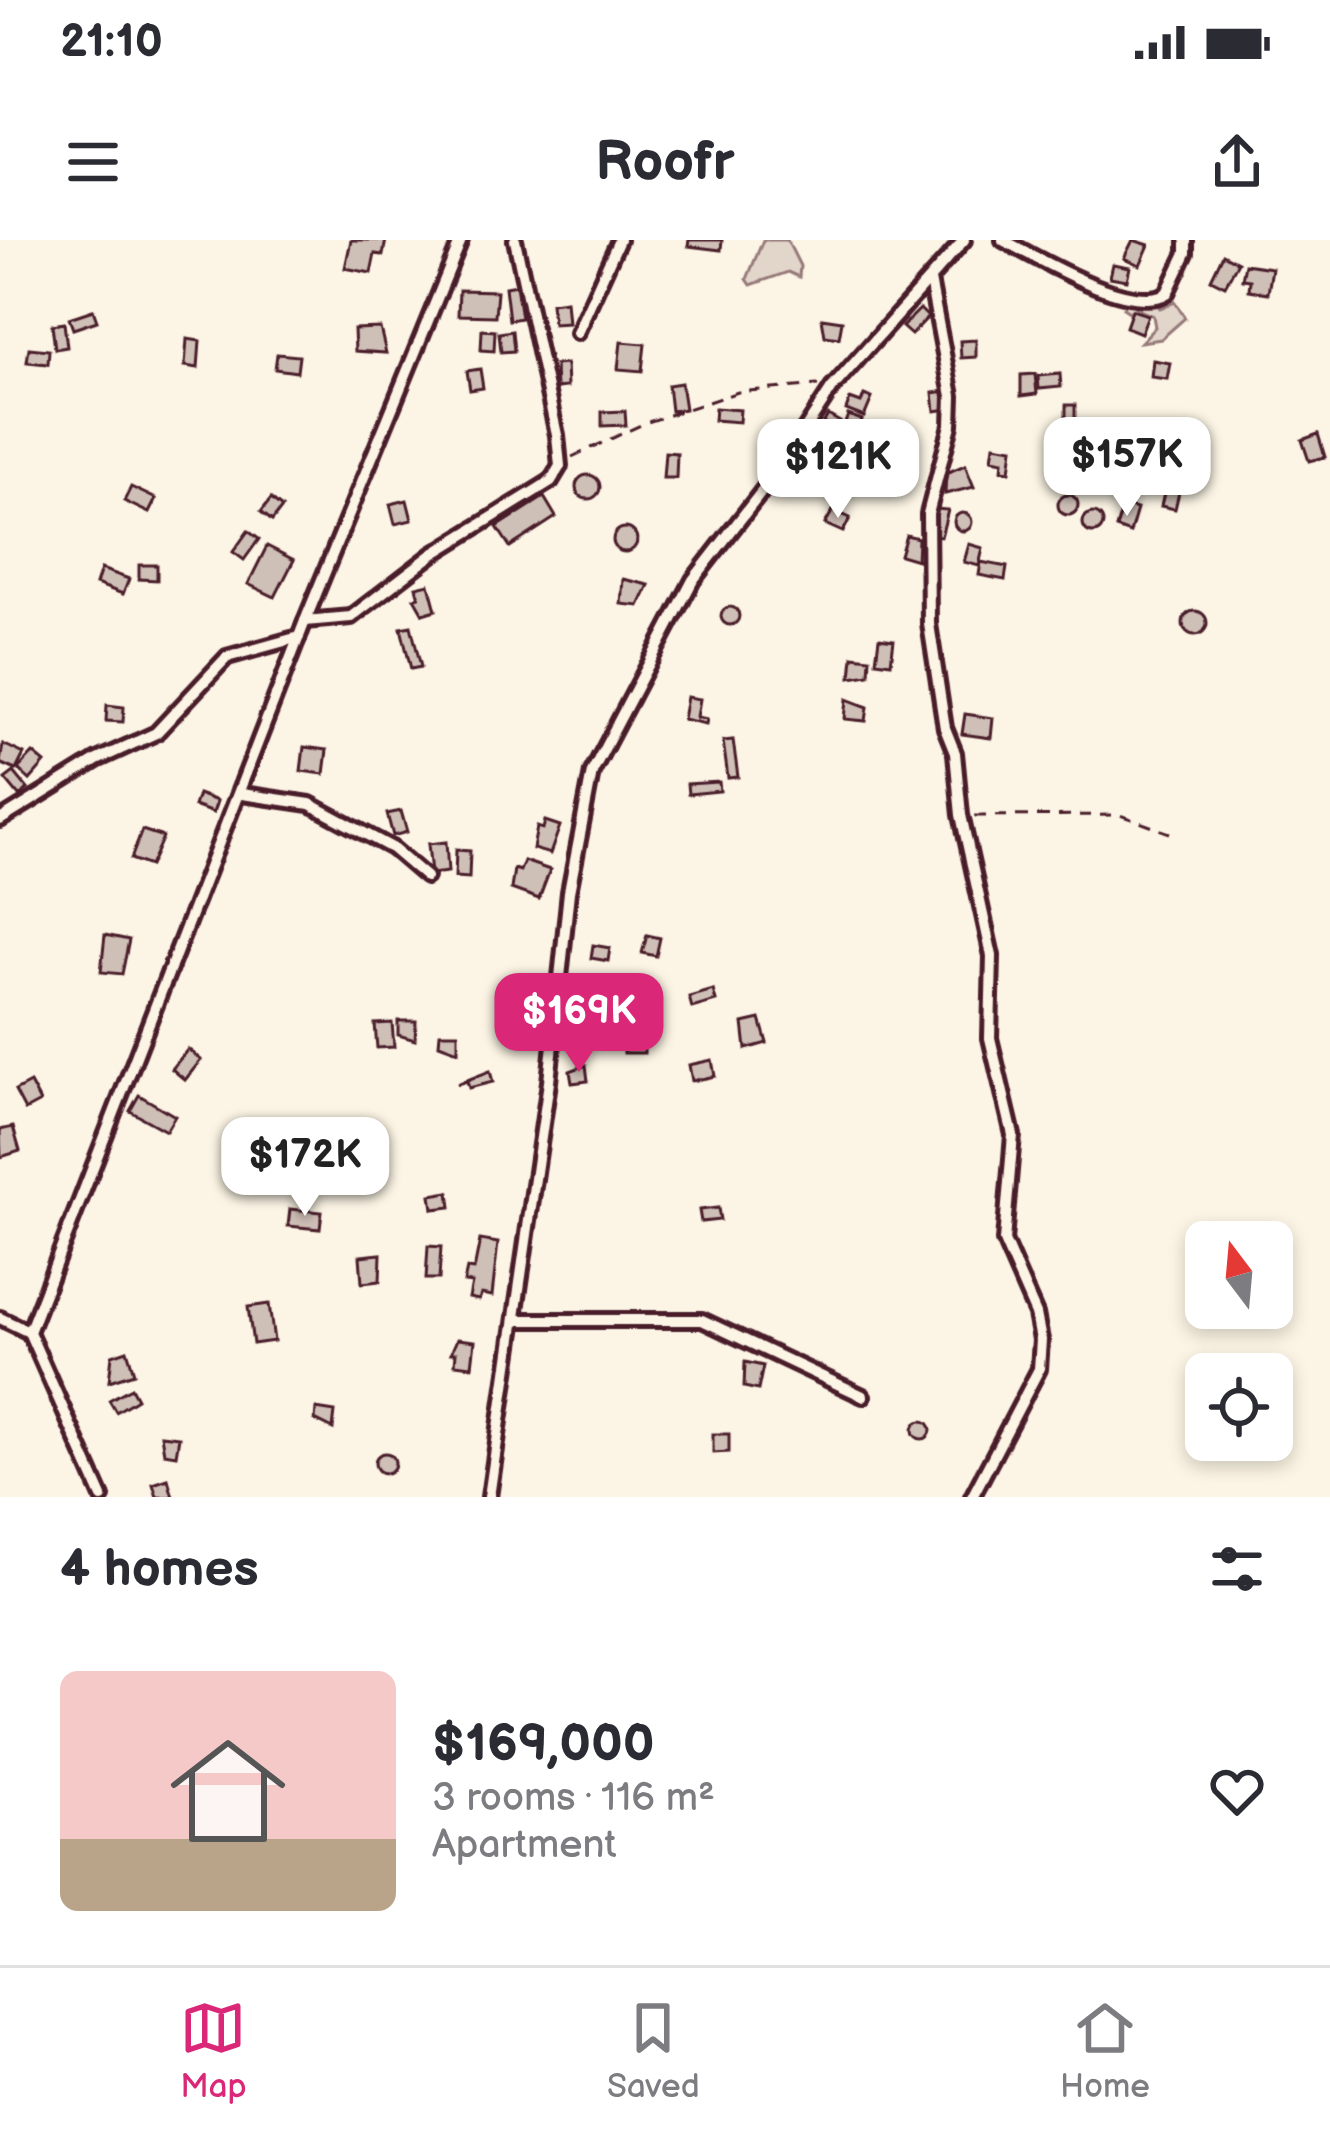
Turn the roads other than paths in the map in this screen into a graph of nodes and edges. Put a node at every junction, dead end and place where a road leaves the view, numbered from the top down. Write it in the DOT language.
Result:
graph roads {
  1 [pos="461,240"];
  2 [pos="515,240"];
  3 [pos="620,240"];
  4 [pos="964,240"];
  5 [pos="1003,240"];
  6 [pos="1186,240"];
  7 [pos="930,280"];
  8 [pos="578,333"];
  9 [pos="305,621"];
  10 [pos="299,637"];
  11 [pos="242,794"];
  12 [pos="0,820"];
  13 [pos="426,878"];
  14 [pos="0,1318"];
  15 [pos="517,1320"];
  16 [pos="29,1332"];
  17 [pos="863,1396"];
  18 [pos="102,1497"];
  19 [pos="489,1497"];
  20 [pos="972,1497"];
  1 -- 9 [label="street"];
  2 -- 9 [label="street"];
  3 -- 8 [label="street"];
  4 -- 7 [label="street"];
  5 -- 6 [label="street"];
  7 -- 15 [label="street"];
  7 -- 20 [label="street"];
  9 -- 10 [label="street"];
  10 -- 11 [label="street"];
  10 -- 12 [label="street"];
  11 -- 13 [label="street"];
  11 -- 16 [label="street"];
  14 -- 16 [label="street"];
  15 -- 17 [label="street"];
  15 -- 19 [label="street"];
  16 -- 18 [label="street"];
}
